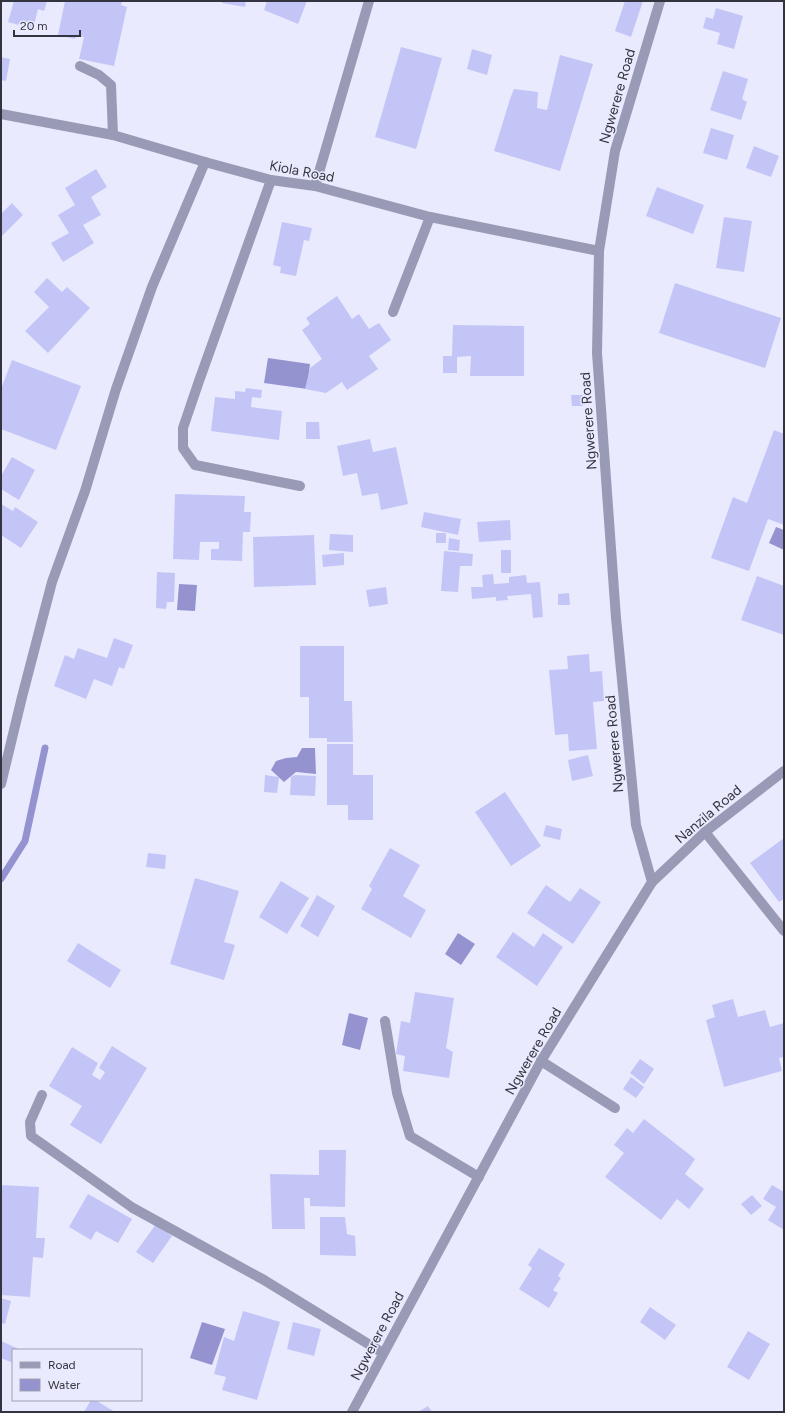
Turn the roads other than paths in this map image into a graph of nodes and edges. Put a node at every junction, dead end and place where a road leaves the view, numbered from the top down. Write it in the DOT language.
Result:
graph roads {
  1 [pos="369,1"];
  2 [pos="660,1"];
  3 [pos="80,66"];
  4 [pos="1,114"];
  5 [pos="113,135"];
  6 [pos="205,162"];
  7 [pos="271,180"];
  8 [pos="315,186"];
  9 [pos="430,216"];
  10 [pos="599,251"];
  11 [pos="393,312"];
  12 [pos="300,486"];
  13 [pos="784,771"];
  14 [pos="1,784"];
  15 [pos="705,832"];
  16 [pos="652,882"];
  17 [pos="784,931"];
  18 [pos="385,1021"];
  19 [pos="541,1061"];
  20 [pos="42,1095"];
  21 [pos="615,1108"];
  22 [pos="479,1177"];
  23 [pos="383,1353"];
  24 [pos="352,1412"];
  1 -- 8 [label="street"];
  2 -- 10 [label="street, Ngwerere Road"];
  3 -- 5 [label="street"];
  4 -- 5 [label="street, Kiola Road"];
  5 -- 6 [label="street, Kiola Road"];
  6 -- 7 [label="street, Kiola Road"];
  6 -- 14 [label="street"];
  7 -- 8 [label="street, Kiola Road"];
  7 -- 12 [label="street"];
  8 -- 9 [label="street, Kiola Road"];
  9 -- 10 [label="street, Kiola Road"];
  9 -- 11 [label="street"];
  10 -- 16 [label="street, Ngwerere Road"];
  13 -- 15 [label="street, Nanzila Road"];
  15 -- 16 [label="street, Nanzila Road"];
  15 -- 17 [label="street"];
  16 -- 19 [label="street, Ngwerere Road"];
  18 -- 22 [label="street"];
  19 -- 21 [label="street"];
  19 -- 22 [label="street, Ngwerere Road"];
  20 -- 23 [label="street"];
  22 -- 23 [label="street, Ngwerere Road"];
  23 -- 24 [label="street, Ngwerere Road"];
}
